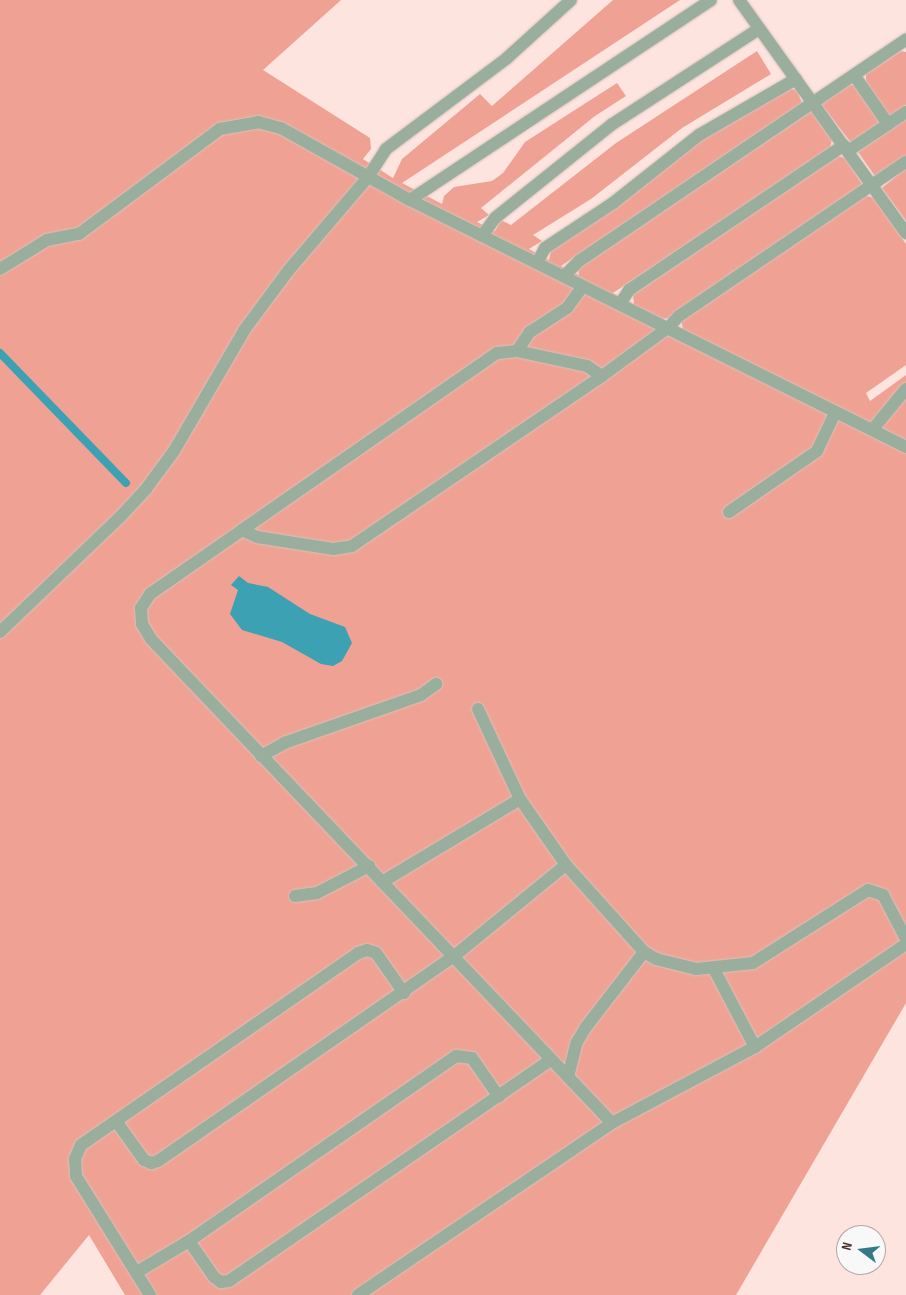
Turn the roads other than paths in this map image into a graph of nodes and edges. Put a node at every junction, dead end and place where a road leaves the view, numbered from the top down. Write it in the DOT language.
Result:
graph roads {
  1 [pos="571,0"];
  2 [pos="711,0"];
  3 [pos="738,0"];
  4 [pos="759,29"];
  5 [pos="906,40"];
  6 [pos="854,75"];
  7 [pos="796,80"];
  8 [pos="813,103"];
  9 [pos="906,112"];
  10 [pos="888,124"];
  11 [pos="846,148"];
  12 [pos="906,162"];
  13 [pos="368,177"];
  14 [pos="873,185"];
  15 [pos="410,200"];
  16 [pos="906,232"];
  17 [pos="482,236"];
  18 [pos="537,263"];
  19 [pos="0,269"];
  20 [pos="564,276"];
  21 [pos="583,286"];
  22 [pos="620,304"];
  23 [pos="669,327"];
  24 [pos="517,351"];
  25 [pos="602,376"];
  26 [pos="906,389"];
  27 [pos="834,413"];
  28 [pos="873,429"];
  29 [pos="906,447"];
  30 [pos="729,512"];
  31 [pos="242,530"];
  32 [pos="0,632"];
  33 [pos="436,684"];
  34 [pos="478,709"];
  35 [pos="261,756"];
  36 [pos="520,799"];
  37 [pos="566,865"];
  38 [pos="369,866"];
  39 [pos="382,882"];
  40 [pos="295,896"];
  41 [pos="906,939"];
  42 [pos="906,944"];
  43 [pos="644,952"];
  44 [pos="453,957"];
  45 [pos="714,969"];
  46 [pos="404,993"];
  47 [pos="755,1047"];
  48 [pos="551,1060"];
  49 [pos="568,1077"];
  50 [pos="500,1097"];
  51 [pos="116,1121"];
  52 [pos="612,1123"];
  53 [pos="189,1241"];
  54 [pos="137,1272"];
  55 [pos="150,1295"];
  56 [pos="358,1295"];
  1 -- 13 [label="lane"];
  2 -- 15 [label="lane"];
  3 -- 4 [label="lane"];
  4 -- 7 [label="lane"];
  4 -- 17 [label="lane"];
  5 -- 6 [label="lane"];
  6 -- 8 [label="lane"];
  6 -- 10 [label="lane"];
  7 -- 8 [label="lane"];
  7 -- 18 [label="lane"];
  8 -- 11 [label="lane"];
  8 -- 20 [label="lane"];
  9 -- 10 [label="lane"];
  10 -- 11 [label="lane"];
  11 -- 14 [label="lane"];
  11 -- 22 [label="lane"];
  12 -- 14 [label="lane"];
  13 -- 15 [label="lane"];
  13 -- 19 [label="lane"];
  13 -- 32 [label="lane"];
  14 -- 16 [label="lane"];
  14 -- 23 [label="lane"];
  15 -- 17 [label="lane"];
  17 -- 18 [label="lane"];
  18 -- 20 [label="lane"];
  20 -- 21 [label="lane"];
  21 -- 22 [label="lane"];
  21 -- 24 [label="lane"];
  22 -- 23 [label="lane"];
  23 -- 25 [label="lane"];
  23 -- 27 [label="lane"];
  24 -- 25 [label="lane"];
  24 -- 31 [label="lane"];
  25 -- 31 [label="lane"];
  26 -- 28 [label="lane"];
  27 -- 28 [label="lane"];
  27 -- 30 [label="lane"];
  28 -- 29 [label="lane"];
  31 -- 35 [label="lane"];
  33 -- 35 [label="lane"];
  34 -- 36 [label="lane"];
  35 -- 38 [label="lane"];
  36 -- 37 [label="lane"];
  36 -- 39 [label="lane"];
  37 -- 43 [label="lane"];
  37 -- 44 [label="lane"];
  38 -- 39 [label="lane"];
  38 -- 40 [label="lane"];
  39 -- 44 [label="lane"];
  41 -- 45 [label="lane"];
  42 -- 47 [label="lane"];
  43 -- 45 [label="lane"];
  43 -- 49 [label="lane"];
  44 -- 46 [label="lane"];
  44 -- 48 [label="lane"];
  45 -- 47 [label="lane"];
  46 -- 51 [label="lane"];
  46 -- 51 [label="lane"];
  47 -- 52 [label="lane"];
  48 -- 49 [label="lane"];
  48 -- 50 [label="lane"];
  49 -- 52 [label="lane"];
  50 -- 53 [label="lane"];
  50 -- 53 [label="lane"];
  51 -- 54 [label="lane"];
  52 -- 56 [label="lane"];
  53 -- 54 [label="lane"];
  54 -- 55 [label="lane"];
}
